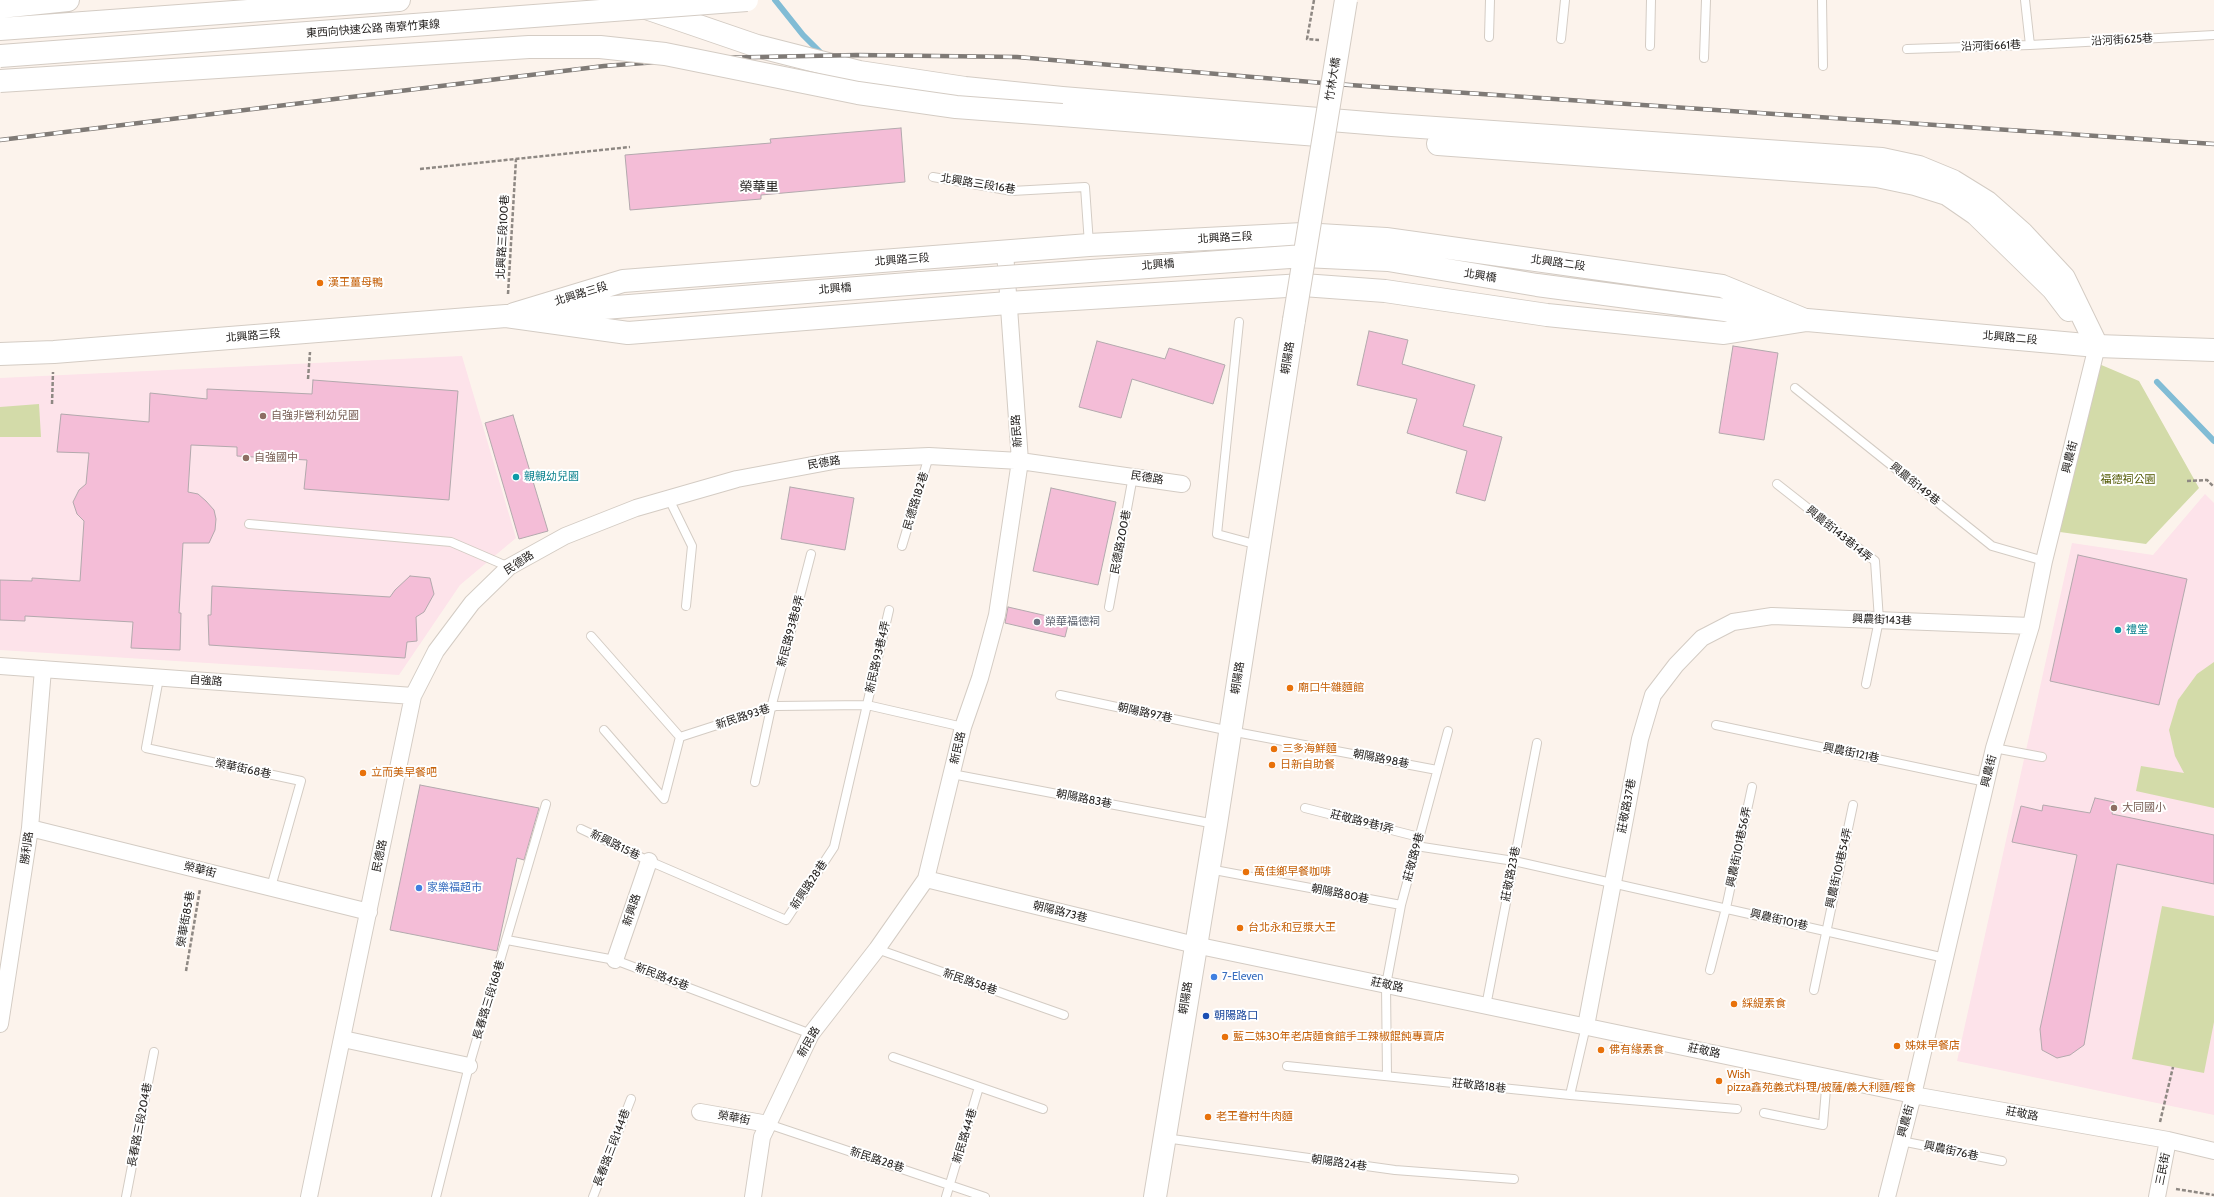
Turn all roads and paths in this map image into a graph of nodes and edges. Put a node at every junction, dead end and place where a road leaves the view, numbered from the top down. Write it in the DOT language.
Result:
graph roads {
  1 [pos="68,0"];
  2 [pos="399,0"];
  3 [pos="618,0"];
  4 [pos="746,0"];
  5 [pos="1314,0"];
  6 [pos="1346,0"];
  7 [pos="1490,0"];
  8 [pos="1565,0"];
  9 [pos="1651,0"];
  10 [pos="1706,0"];
  11 [pos="1822,0"];
  12 [pos="2025,0"];
  13 [pos="0,7"];
  14 [pos="0,30"];
  15 [pos="2214,35"];
  16 [pos="1489,37"];
  17 [pos="1561,39"];
  18 [pos="1339,42"];
  19 [pos="2030,45"];
  20 [pos="1650,46"];
  21 [pos="1907,49"];
  22 [pos="0,56"];
  23 [pos="1704,58"];
  24 [pos="1823,66"];
  25 [pos="0,81"];
  26 [pos="1392,133"];
  27 [pos="630,147"];
  28 [pos="516,159"];
  29 [pos="1320,159"];
  30 [pos="420,169"];
  31 [pos="933,177"];
  32 [pos="1303,234"];
  33 [pos="1089,245"];
  34 [pos="1005,252"];
  35 [pos="1304,256"];
  36 [pos="1303,285"];
  37 [pos="1008,303"];
  38 [pos="506,316"];
  39 [pos="1807,320"];
  40 [pos="1239,322"];
  41 [pos="311,331"];
  42 [pos="2097,346"];
  43 [pos="2214,350"];
  44 [pos="54,352"];
  45 [pos="0,354"];
  46 [pos="308,379"];
  47 [pos="1795,388"];
  48 [pos="52,404"];
  49 [pos="929,456"];
  50 [pos="1020,461"];
  51 [pos="1133,476"];
  52 [pos="2187,481"];
  53 [pos="1182,484"];
  54 [pos="1777,484"];
  55 [pos="2214,487"];
  56 [pos="669,499"];
  57 [pos="249,524"];
  58 [pos="902,546"];
  59 [pos="1259,546"];
  60 [pos="811,554"];
  61 [pos="2044,561"];
  62 [pos="509,567"];
  63 [pos="686,606"];
  64 [pos="1109,607"];
  65 [pos="889,610"];
  66 [pos="1880,620"];
  67 [pos="1733,622"];
  68 [pos="2030,626"];
  69 [pos="591,636"];
  70 [pos="0,666"];
  71 [pos="43,669"];
  72 [pos="160,678"];
  73 [pos="1866,684"];
  74 [pos="1060,695"];
  75 [pos="413,696"];
  76 [pos="867,705"];
  77 [pos="771,708"];
  78 [pos="1716,725"];
  79 [pos="964,726"];
  80 [pos="604,730"];
  81 [pos="1230,731"];
  82 [pos="1448,731"];
  83 [pos="680,737"];
  84 [pos="1538,743"];
  85 [pos="1994,748"];
  86 [pos="2042,757"];
  87 [pos="1437,770"];
  88 [pos="952,774"];
  89 [pos="755,782"];
  90 [pos="1986,782"];
  91 [pos="1752,787"];
  92 [pos="546,804"];
  93 [pos="1853,806"];
  94 [pos="1305,808"];
  95 [pos="1216,824"];
  96 [pos="30,828"];
  97 [pos="581,828"];
  98 [pos="1419,837"];
  99 [pos="1416,846"];
  100 [pos="648,861"];
  101 [pos="1514,861"];
  102 [pos="1208,868"];
  103 [pos="203,870"];
  104 [pos="926,879"];
  105 [pos="1613,883"];
  106 [pos="271,887"];
  107 [pos="1400,905"];
  108 [pos="1726,908"];
  109 [pos="369,912"];
  110 [pos="1825,931"];
  111 [pos="507,940"];
  112 [pos="1195,945"];
  113 [pos="877,949"];
  114 [pos="1945,958"];
  115 [pos="615,960"];
  116 [pos="1710,970"];
  117 [pos="186,971"];
  118 [pos="1386,985"];
  119 [pos="1814,990"];
  120 [pos="1486,1006"];
  121 [pos="1064,1015"];
  122 [pos="1586,1026"];
  123 [pos="0,1027"];
  124 [pos="811,1034"];
  125 [pos="343,1039"];
  126 [pos="154,1052"];
  127 [pos="894,1057"];
  128 [pos="469,1066"];
  129 [pos="1287,1066"];
  130 [pos="2173,1067"];
  131 [pos="1387,1076"];
  132 [pos="1827,1077"];
  133 [pos="979,1087"];
  134 [pos="1570,1095"];
  135 [pos="1913,1095"];
  136 [pos="631,1099"];
  137 [pos="1043,1109"];
  138 [pos="1738,1109"];
  139 [pos="700,1112"];
  140 [pos="1764,1113"];
  141 [pos="768,1124"];
  142 [pos="1164,1138"];
  143 [pos="2162,1139"];
  144 [pos="1901,1141"];
  145 [pos="2214,1151"];
  146 [pos="2002,1161"];
  147 [pos="1514,1179"];
  148 [pos="950,1184"];
  149 [pos="2158,1191"];
  150 [pos="2214,1195"];
  151 [pos="126,1197"];
  152 [pos="309,1197"];
  153 [pos="436,1197"];
  154 [pos="593,1197"];
  155 [pos="753,1197"];
  156 [pos="946,1197"];
  157 [pos="986,1197"];
  158 [pos="1154,1197"];
  159 [pos="1886,1197"];
  1 -- 13 [label="main road"];
  2 -- 14 [label="main road"];
  3 -- 26 [label="main road, bridge"];
  4 -- 22 [label="main road, 東西向快速公路 南寮竹東線, bridge"];
  5 -- 18 [label="path"];
  6 -- 18 [label="main road, 竹林大橋, bridge"];
  7 -- 16 [label="lane"];
  8 -- 17 [label="lane"];
  9 -- 20 [label="lane"];
  10 -- 23 [label="lane"];
  11 -- 24 [label="lane"];
  12 -- 19 [label="lane, 沿河街661巷"];
  15 -- 19 [label="lane, 沿河街625巷"];
  18 -- 29 [label="main road, 竹林大橋, bridge"];
  19 -- 21 [label="lane, 沿河街661巷"];
  25 -- 26 [label="main road, bridge"];
  26 -- 42 [label="main road"];
  27 -- 28 [label="path"];
  28 -- 30 [label="path"];
  28 -- 38 [label="path, 北興路三段100巷"];
  29 -- 35 [label="main road, 朝陽路, bridge"];
  31 -- 33 [label="lane, 北興路三段16巷"];
  32 -- 33 [label="main road, 北興路三段"];
  32 -- 39 [label="main road, 北興路二段"];
  33 -- 34 [label="main road, 北興路三段"];
  34 -- 37 [label="street, 新民路"];
  34 -- 38 [label="main road, 北興路三段"];
  35 -- 38 [label="main road, 北興橋, bridge"];
  35 -- 39 [label="main road, 北興橋"];
  35 -- 59 [label="main road, 朝陽路, bridge"];
  36 -- 37 [label="main road, 北興路三段"];
  36 -- 39 [label="main road, 北興路二段"];
  37 -- 38 [label="main road, 北興路三段"];
  37 -- 50 [label="street, 新民路"];
  38 -- 41 [label="main road, 北興路三段"];
  39 -- 42 [label="main road, 北興路二段"];
  40 -- 59 [label="lane"];
  41 -- 44 [label="main road, 北興路三段"];
  41 -- 46 [label="path"];
  42 -- 43 [label="main road, 北興路二段"];
  42 -- 61 [label="street, 興農街"];
  44 -- 45 [label="main road, 北興路三段"];
  44 -- 48 [label="path"];
  47 -- 61 [label="lane, 興農街149巷"];
  49 -- 50 [label="street, 民德路"];
  49 -- 56 [label="street, 民德路"];
  49 -- 58 [label="lane, 民德路182巷"];
  50 -- 51 [label="street, 民德路"];
  50 -- 79 [label="street, 新民路"];
  51 -- 53 [label="street, 民德路"];
  51 -- 64 [label="lane, 民德路200巷"];
  52 -- 55 [label="path"];
  54 -- 66 [label="lane, 興農街143巷14弄"];
  56 -- 62 [label="street, 民德路"];
  56 -- 63 [label="lane"];
  57 -- 62 [label="lane"];
  59 -- 81 [label="main road, 朝陽路"];
  60 -- 77 [label="lane, 新民路93巷8弄"];
  61 -- 68 [label="street, 興農街"];
  62 -- 75 [label="street, 民德路"];
  65 -- 76 [label="lane, 新民路93巷4弄"];
  66 -- 67 [label="street, 興農街143巷"];
  66 -- 68 [label="street, 興農街143巷"];
  66 -- 73 [label="lane, 興農街143巷14弄"];
  67 -- 105 [label="street, 莊敬路37巷"];
  68 -- 85 [label="street, 興農街"];
  69 -- 83 [label="lane"];
  70 -- 71 [label="street, 自強路"];
  71 -- 72 [label="street, 自強路"];
  71 -- 96 [label="street, 勝利路"];
  72 -- 75 [label="street, 自強路"];
  72 -- 106 [label="lane, 榮華街68巷"];
  74 -- 81 [label="lane, 朝陽路97巷"];
  75 -- 109 [label="street, 民德路"];
  76 -- 77 [label="lane, 新民路93巷"];
  76 -- 79 [label="lane, 新民路93巷"];
  76 -- 100 [label="lane, 新興路28巷"];
  77 -- 83 [label="lane, 新民路93巷"];
  77 -- 89 [label="lane, 新民路93巷8弄"];
  78 -- 90 [label="lane, 興農街121巷"];
  79 -- 88 [label="street, 新民路"];
  80 -- 83 [label="lane"];
  81 -- 87 [label="lane, 朝陽路98巷"];
  81 -- 95 [label="main road, 朝陽路"];
  82 -- 87 [label="lane, 莊敬路9巷"];
  84 -- 101 [label="lane, 莊敬路23巷"];
  85 -- 86 [label="lane"];
  85 -- 90 [label="street, 興農街"];
  87 -- 98 [label="lane, 莊敬路9巷"];
  88 -- 95 [label="lane, 朝陽路83巷"];
  88 -- 104 [label="street, 新民路"];
  90 -- 114 [label="street, 興農街"];
  91 -- 108 [label="lane, 興農街101巷56弄"];
  92 -- 111 [label="lane, 長春路三段168巷"];
  93 -- 110 [label="lane, 興農街101巷54弄"];
  94 -- 98 [label="lane, 莊敬路9巷1弄"];
  95 -- 102 [label="main road, 朝陽路"];
  96 -- 103 [label="street, 榮華街"];
  96 -- 123 [label="street, 勝利路"];
  97 -- 100 [label="lane, 新興路15巷"];
  98 -- 99 [label="lane, 莊敬路9巷"];
  99 -- 101 [label="lane, 興農街101巷"];
  99 -- 107 [label="lane, 莊敬路9巷"];
  100 -- 115 [label="street, 新興路"];
  101 -- 105 [label="lane, 興農街101巷"];
  101 -- 120 [label="lane, 莊敬路23巷"];
  102 -- 107 [label="lane, 朝陽路80巷"];
  102 -- 112 [label="main road, 朝陽路"];
  103 -- 106 [label="street, 榮華街"];
  103 -- 117 [label="path, 榮華街85巷"];
  104 -- 112 [label="street, 朝陽路73巷"];
  104 -- 113 [label="street, 新民路"];
  105 -- 108 [label="lane, 興農街101巷"];
  105 -- 122 [label="street, 莊敬路37巷"];
  106 -- 109 [label="street, 榮華街"];
  107 -- 118 [label="lane, 莊敬路9巷"];
  108 -- 110 [label="lane, 興農街101巷"];
  108 -- 116 [label="lane, 興農街101巷56弄"];
  109 -- 125 [label="street, 民德路"];
  110 -- 114 [label="lane, 興農街101巷"];
  110 -- 119 [label="lane, 興農街101巷54弄"];
  111 -- 115 [label="lane, 新民路45巷"];
  111 -- 128 [label="lane, 長春路三段168巷"];
  112 -- 118 [label="street, 莊敬路"];
  112 -- 142 [label="main road, 朝陽路"];
  113 -- 121 [label="lane, 新民路58巷"];
  113 -- 124 [label="street, 新民路"];
  114 -- 135 [label="street, 興農街"];
  115 -- 124 [label="lane, 新民路45巷"];
  118 -- 120 [label="street, 莊敬路"];
  118 -- 131 [label="lane"];
  120 -- 122 [label="street, 莊敬路"];
  122 -- 132 [label="street, 莊敬路"];
  122 -- 134 [label="lane"];
  124 -- 141 [label="street, 新民路"];
  125 -- 128 [label="street"];
  125 -- 152 [label="street, 民德路"];
  126 -- 151 [label="lane, 長春路三段204巷"];
  127 -- 133 [label="lane"];
  128 -- 153 [label="lane, 長春路三段168巷"];
  129 -- 131 [label="lane, 莊敬路18巷"];
  130 -- 143 [label="path"];
  131 -- 134 [label="lane, 莊敬路18巷"];
  132 -- 135 [label="street, 莊敬路"];
  132 -- 140 [label="lane"];
  133 -- 137 [label="lane"];
  133 -- 148 [label="lane, 新民路44巷"];
  134 -- 138 [label="lane, 莊敬路18巷"];
  135 -- 143 [label="street, 莊敬路"];
  135 -- 144 [label="street, 興農街"];
  136 -- 154 [label="lane, 長春路三段144巷"];
  139 -- 141 [label="street, 榮華街"];
  141 -- 148 [label="lane, 新民路28巷"];
  141 -- 155 [label="street, 新民路"];
  142 -- 147 [label="lane, 朝陽路24巷"];
  142 -- 158 [label="main road, 朝陽路"];
  143 -- 145 [label="street, 莊敬路"];
  143 -- 149 [label="street, 三民街"];
  144 -- 146 [label="lane, 興農街76巷"];
  144 -- 159 [label="street, 興農街"];
  148 -- 156 [label="lane, 新民路44巷"];
  148 -- 157 [label="lane, 新民路28巷"];
  149 -- 150 [label="path"];
}
